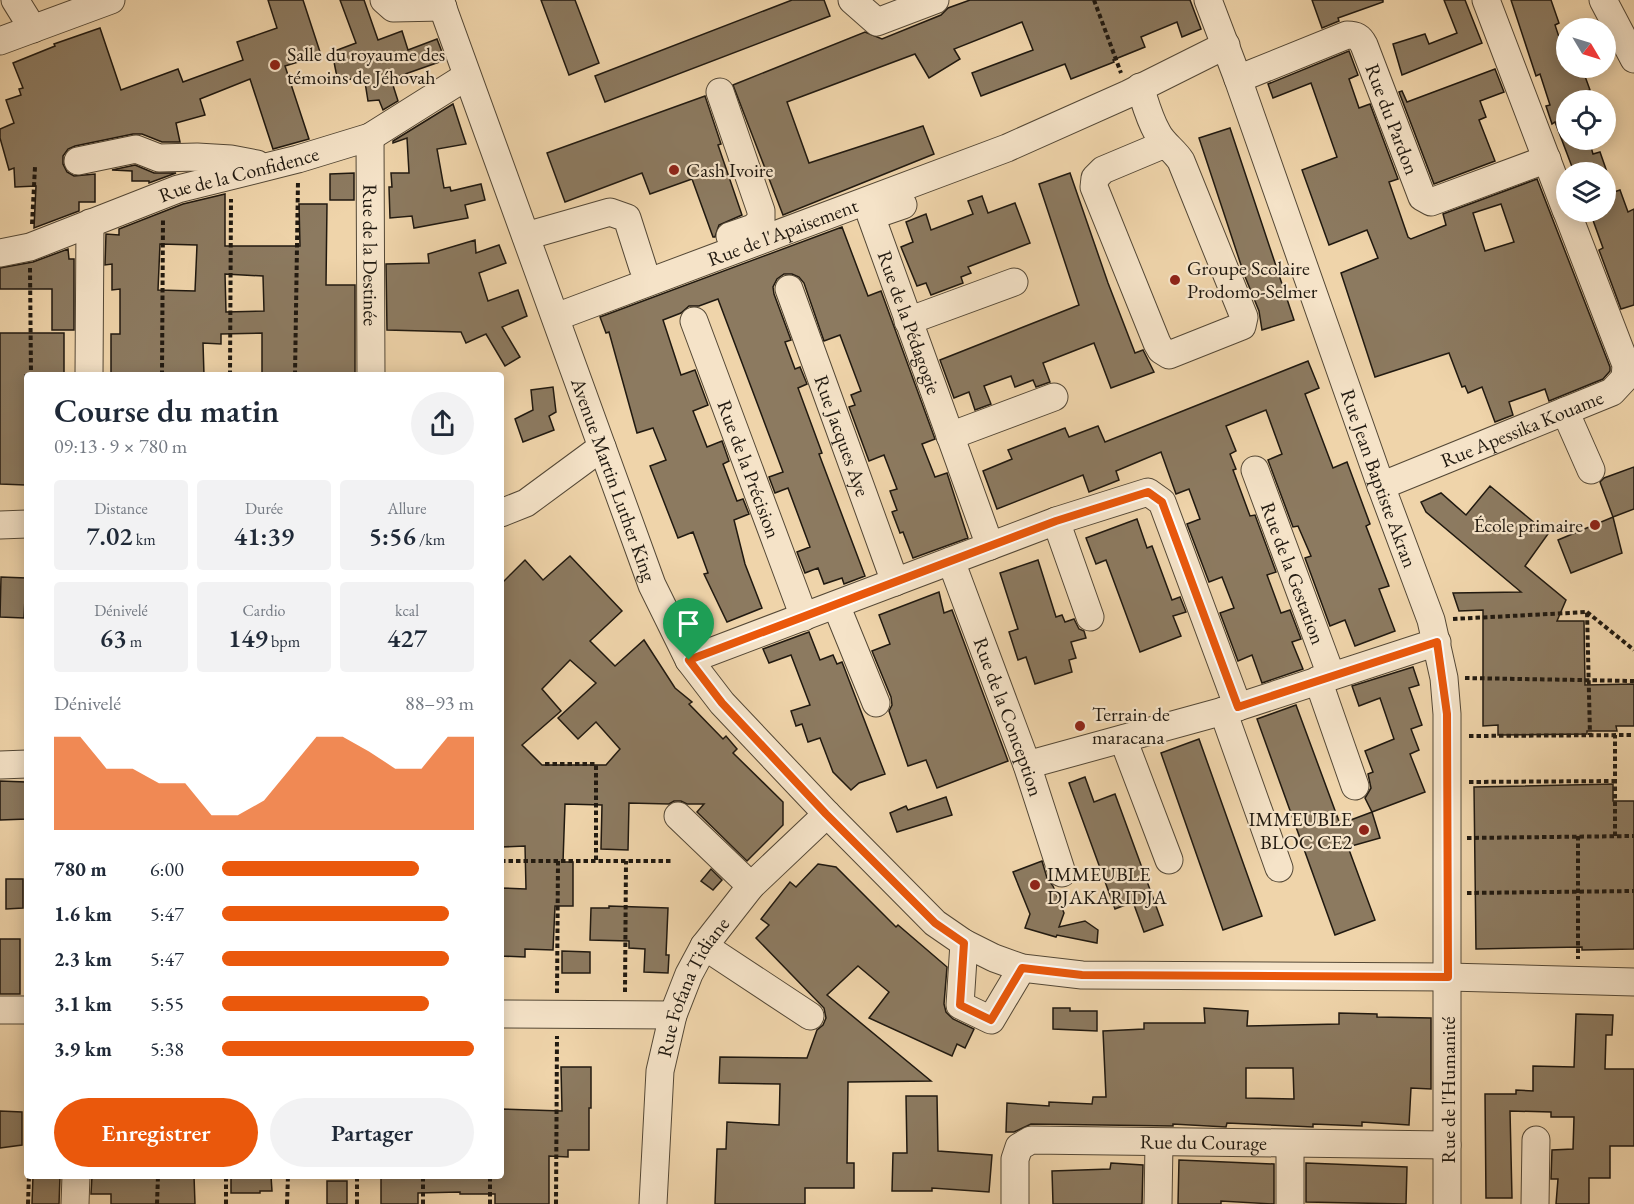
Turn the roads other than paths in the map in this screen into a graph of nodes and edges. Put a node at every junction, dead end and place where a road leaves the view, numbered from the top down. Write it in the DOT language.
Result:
graph roads {
  1 [pos="15,0"];
  2 [pos="111,0"];
  3 [pos="384,0"];
  4 [pos="852,0"];
  5 [pos="935,0"];
  6 [pos="1208,0"];
  7 [pos="1486,0"];
  8 [pos="1603,0"];
  9 [pos="442,4"];
  10 [pos="33,28"];
  11 [pos="0,41"];
  12 [pos="1226,45"];
  13 [pos="1634,59"];
  14 [pos="467,76"];
  15 [pos="1238,79"];
  16 [pos="1134,91"];
  17 [pos="720,92"];
  18 [pos="370,137"];
  19 [pos="1165,144"];
  20 [pos="1546,159"];
  21 [pos="78,160"];
  22 [pos="270,166"];
  23 [pos="988,173"];
  24 [pos="1556,185"];
  25 [pos="1570,222"];
  26 [pos="90,223"];
  27 [pos="526,236"];
  28 [pos="0,253"];
  29 [pos="643,268"];
  30 [pos="1014,282"];
  31 [pos="789,289"];
  32 [pos="553,309"];
  33 [pos="694,321"];
  34 [pos="908,321"];
  35 [pos="90,372"];
  36 [pos="371,372"];
  37 [pos="1054,397"];
  38 [pos="1565,411"];
  39 [pos="950,436"];
  40 [pos="602,447"];
  41 [pos="1255,470"];
  42 [pos="1591,470"];
  43 [pos="1381,486"];
  44 [pos="504,512"];
  45 [pos="1056,521"];
  46 [pos="24,524"];
  47 [pos="0,525"];
  48 [pos="990,546"];
  49 [pos="951,561"];
  50 [pos="895,582"];
  51 [pos="837,605"];
  52 [pos="804,617"];
  53 [pos="1090,617"];
  54 [pos="1434,631"];
  55 [pos="689,660"];
  56 [pos="1324,678"];
  57 [pos="876,703"];
  58 [pos="1231,709"];
  59 [pos="1123,739"];
  60 [pos="24,764"];
  61 [pos="0,765"];
  62 [pos="1027,765"];
  63 [pos="1355,786"];
  64 [pos="826,814"];
  65 [pos="678,816"];
  66 [pos="1170,860"];
  67 [pos="1279,868"];
  68 [pos="1062,873"];
  69 [pos="751,886"];
  70 [pos="964,943"];
  71 [pos="704,946"];
  72 [pos="1022,968"];
  73 [pos="1448,977"];
  74 [pos="1634,982"];
  75 [pos="0,1010"];
  76 [pos="24,1010"];
  77 [pos="504,1014"];
  78 [pos="673,1015"];
  79 [pos="810,1016"];
  80 [pos="1536,1140"];
  81 [pos="1159,1143"];
  82 [pos="1290,1144"];
  83 [pos="1448,1145"];
  84 [pos="76,1179"];
  85 [pos="75,1204"];
  86 [pos="653,1204"];
  87 [pos="1015,1204"];
  88 [pos="1158,1204"];
  89 [pos="1290,1204"];
  90 [pos="1447,1204"];
  91 [pos="1535,1204"];
  1 -- 10 [label="street"];
  2 -- 10 [label="street"];
  3 -- 9 [label="street"];
  4 -- 5 [label="street"];
  6 -- 12 [label="street, Rue Jean Baptiste Akran"];
  7 -- 20 [label="street, Rue Apessika Kouame"];
  8 -- 13 [label="street"];
  9 -- 14 [label="street, Avenue Martin Luther King"];
  10 -- 11 [label="street"];
  12 -- 15 [label="street, Rue Jean Baptiste Akran"];
  12 -- 16 [label="street, Rue de l'Apaisement"];
  14 -- 18 [label="street, Rue de la Confidence"];
  14 -- 27 [label="street, Avenue Martin Luther King"];
  15 -- 20 [label="street, Rue du Pardon"];
  15 -- 43 [label="street, Rue Jean Baptiste Akran"];
  16 -- 19 [label="street"];
  16 -- 32 [label="street, Rue de l'Apaisement"];
  17 -- 29 [label="street"];
  18 -- 22 [label="street, Rue de la Confidence"];
  18 -- 36 [label="street, Rue de la Destinée"];
  19 -- 19 [label="street"];
  20 -- 24 [label="street, Rue Apessika Kouame"];
  21 -- 22 [label="street"];
  22 -- 26 [label="street, Rue de la Confidence"];
  23 -- 34 [label="street, Rue de la Pédagogie"];
  25 -- 38 [label="street, Rue Apessika Kouame"];
  26 -- 28 [label="street, Rue de la Confidence"];
  26 -- 35 [label="street"];
  27 -- 29 [label="street"];
  27 -- 32 [label="street, Avenue Martin Luther King"];
  29 -- 32 [label="street"];
  30 -- 34 [label="street"];
  31 -- 50 [label="street, Rue Jacques Aye"];
  32 -- 40 [label="street, Avenue Martin Luther King"];
  33 -- 52 [label="street, Rue de la Précision"];
  34 -- 39 [label="street, Rue de la Pédagogie"];
  37 -- 39 [label="street"];
  38 -- 42 [label="street"];
  38 -- 43 [label="street, Rue Apessika Kouame"];
  39 -- 48 [label="street, Rue de la Pédagogie"];
  40 -- 44 [label="street"];
  40 -- 55 [label="street, Avenue Martin Luther King"];
  41 -- 56 [label="street, Rue de la Gestation"];
  43 -- 54 [label="street, Rue Jean Baptiste Akran"];
  45 -- 48 [label="street"];
  45 -- 53 [label="street"];
  45 -- 58 [label="street"];
  46 -- 47 [label="street"];
  48 -- 49 [label="street"];
  49 -- 50 [label="street"];
  49 -- 62 [label="street, Rue de la Conception"];
  50 -- 51 [label="street"];
  51 -- 52 [label="street"];
  51 -- 57 [label="street"];
  52 -- 55 [label="street"];
  54 -- 56 [label="street"];
  54 -- 73 [label="street, Rue Jean Baptiste Akran"];
  55 -- 64 [label="street, Avenue Martin Luther King"];
  56 -- 58 [label="street"];
  56 -- 63 [label="street, Rue de la Gestation"];
  58 -- 59 [label="street"];
  58 -- 67 [label="street"];
  59 -- 62 [label="street"];
  59 -- 66 [label="street"];
  60 -- 61 [label="street"];
  62 -- 68 [label="street, Rue de la Conception"];
  64 -- 69 [label="street, Rue Fofana Tidiane"];
  64 -- 70 [label="street, Avenue Martin Luther King"];
  65 -- 69 [label="street"];
  69 -- 71 [label="street, Rue Fofana Tidiane"];
  70 -- 72 [label="street, Avenue Martin Luther King"];
  70 -- 72 [label="street"];
  71 -- 78 [label="street, Rue Fofana Tidiane"];
  71 -- 79 [label="street"];
  72 -- 73 [label="street, Avenue Martin Luther King"];
  73 -- 74 [label="street, Avenue Martin Luther King"];
  73 -- 83 [label="street, Rue de l'Humanité"];
  75 -- 76 [label="street"];
  77 -- 78 [label="street"];
  78 -- 86 [label="street, Rue Fofana Tidiane"];
  80 -- 91 [label="street"];
  81 -- 82 [label="street, Rue du Courage"];
  81 -- 87 [label="street, Rue du Courage"];
  81 -- 88 [label="street"];
  82 -- 83 [label="street, Rue du Courage"];
  82 -- 89 [label="street"];
  83 -- 90 [label="street, Rue de l'Humanité"];
  84 -- 85 [label="street"];
}
